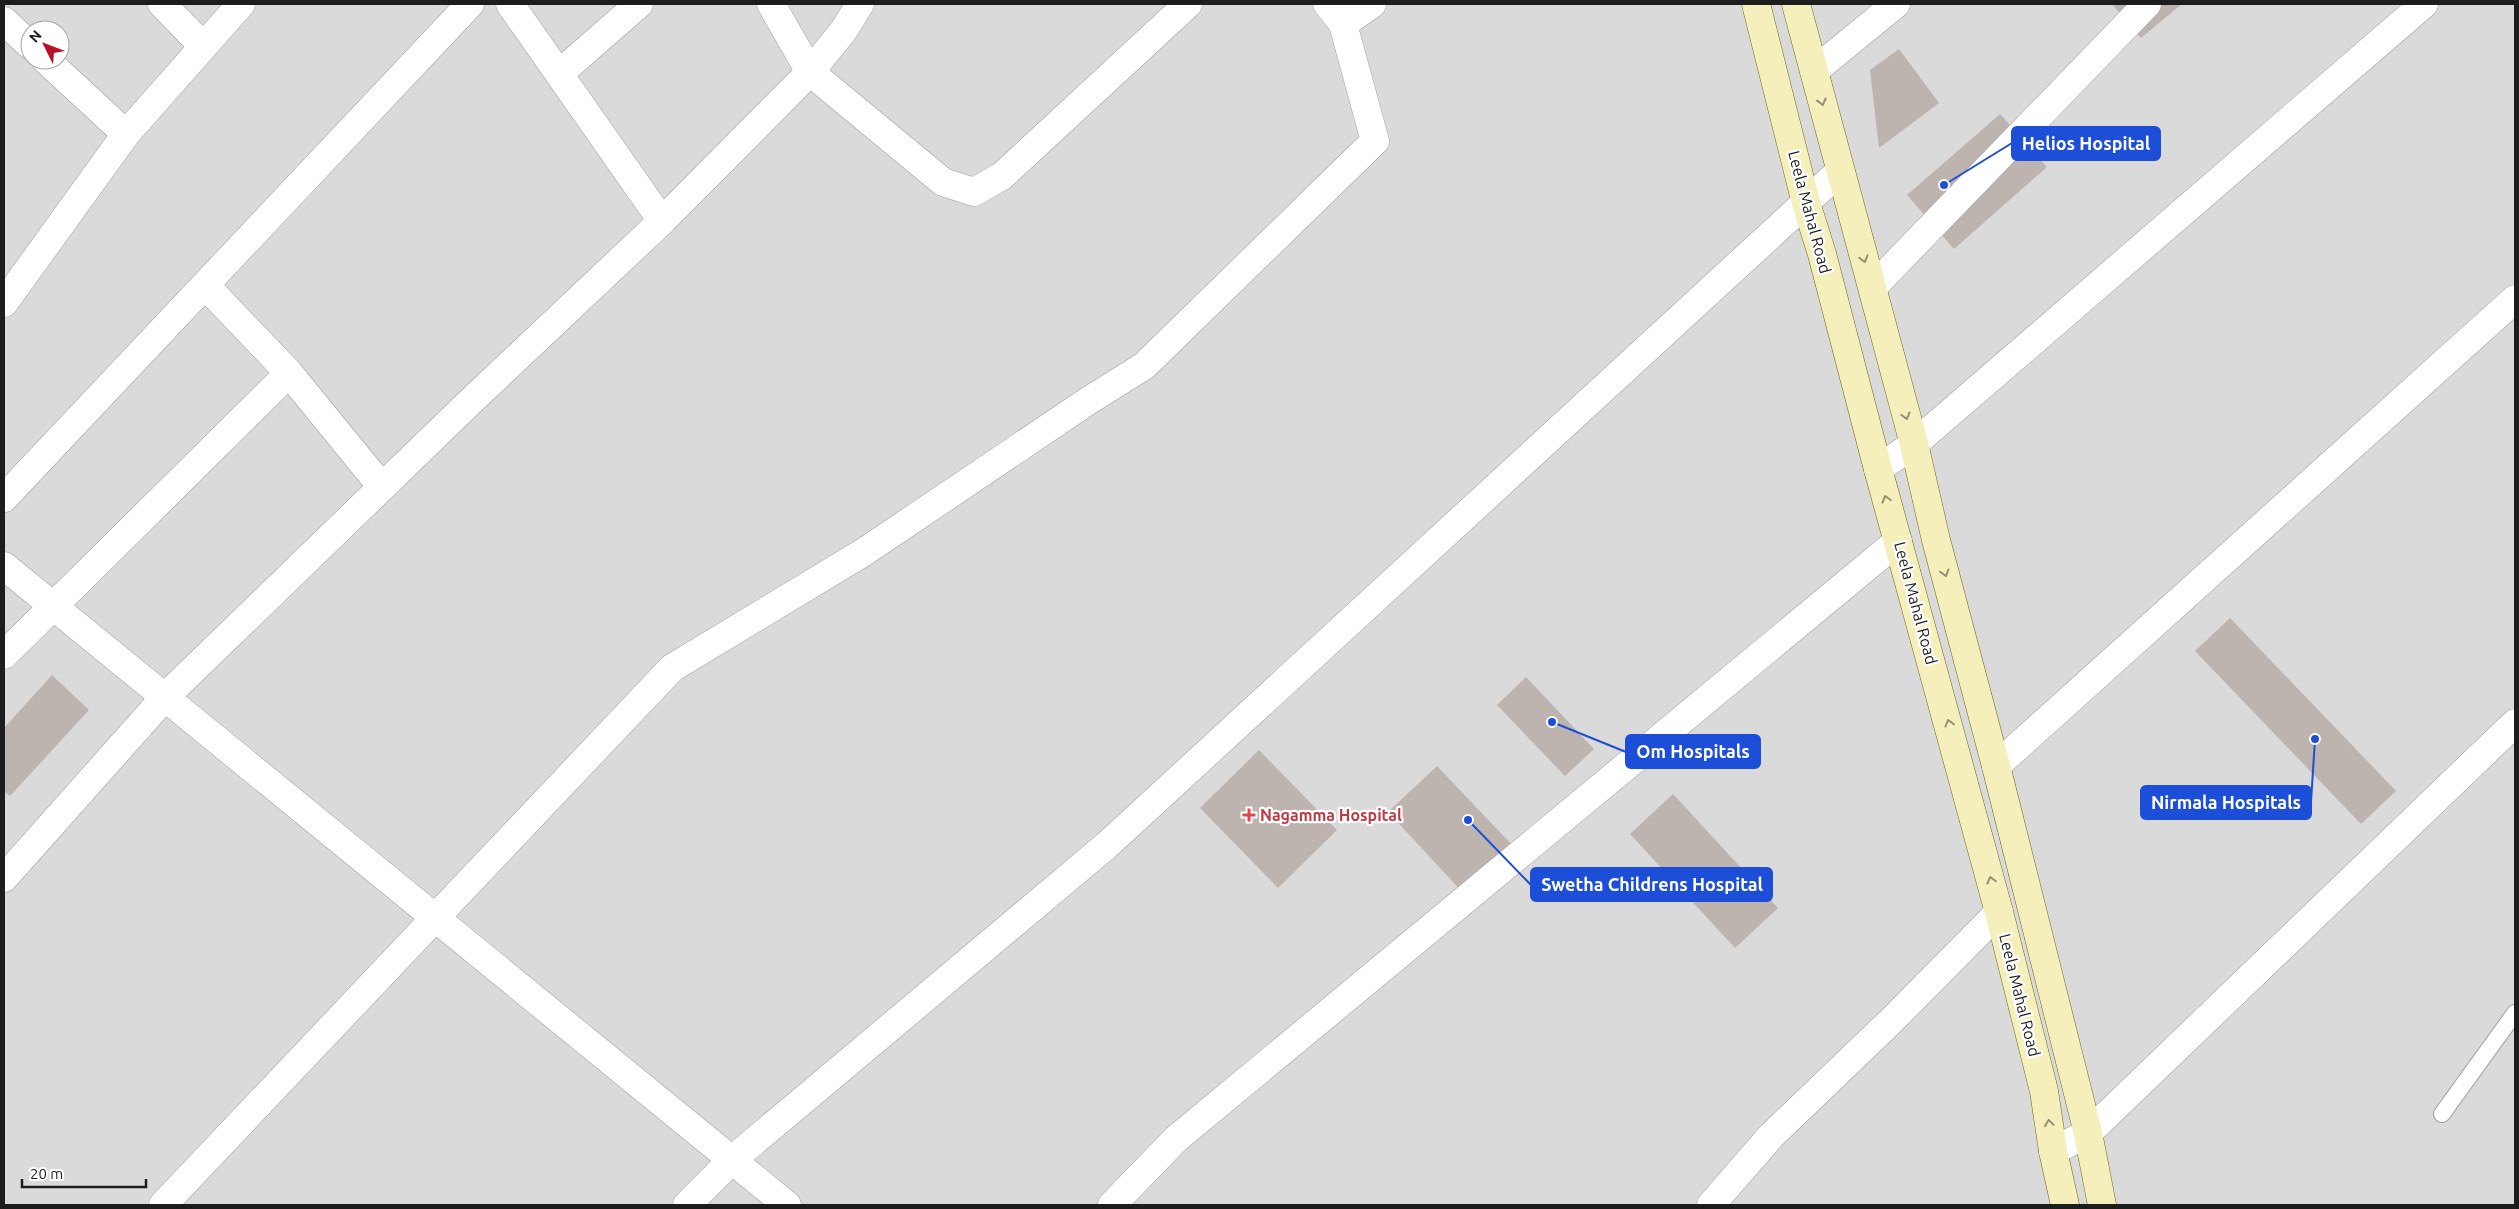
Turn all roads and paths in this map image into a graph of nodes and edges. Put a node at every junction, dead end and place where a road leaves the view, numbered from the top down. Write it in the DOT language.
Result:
graph roads {
  1 [pos="162,4"];
  2 [pos="241,4"];
  3 [pos="470,4"];
  4 [pos="510,4"];
  5 [pos="639,4"];
  6 [pos="771,4"];
  7 [pos="860,4"];
  8 [pos="1188,4"];
  9 [pos="1372,4"];
  10 [pos="1756,4"];
  11 [pos="1796,4"];
  12 [pos="1896,4"];
  13 [pos="2148,4"];
  14 [pos="2424,4"];
  15 [pos="1335,14"];
  16 [pos="4,21"];
  17 [pos="20,36"];
  18 [pos="203,46"];
  19 [pos="57,70"];
  20 [pos="1814,71"];
  21 [pos="810,72"];
  22 [pos="560,73"];
  23 [pos="126,134"];
  24 [pos="1840,171"];
  25 [pos="1806,203"];
  26 [pos="662,221"];
  27 [pos="205,285"];
  28 [pos="1873,288"];
  29 [pos="2515,299"];
  30 [pos="4,303"];
  31 [pos="289,373"];
  32 [pos="1914,444"];
  33 [pos="1878,469"];
  34 [pos="382,487"];
  35 [pos="4,498"];
  36 [pos="1898,541"];
  37 [pos="4,566"];
  38 [pos="52,606"];
  39 [pos="4,655"];
  40 [pos="165,698"];
  41 [pos="2515,723"];
  42 [pos="1996,766"];
  43 [pos="4,878"];
  44 [pos="1999,912"];
  45 [pos="435,918"];
  46 [pos="2515,1013"];
  47 [pos="2442,1114"];
  48 [pos="2088,1133"];
  49 [pos="2053,1152"];
  50 [pos="732,1160"];
  51 [pos="163,1205"];
  52 [pos="687,1205"];
  53 [pos="787,1205"];
  54 [pos="1112,1205"];
  55 [pos="1711,1205"];
  56 [pos="2065,1205"];
  57 [pos="2102,1205"];
  1 -- 18 [label="street"];
  2 -- 18 [label="street"];
  3 -- 27 [label="street"];
  4 -- 22 [label="street"];
  5 -- 22 [label="street"];
  6 -- 21 [label="street"];
  7 -- 21 [label="street"];
  8 -- 21 [label="street"];
  9 -- 15 [label="street"];
  10 -- 25 [label="main road, Leela Mahal Road"];
  11 -- 20 [label="main road, Leela Mahal Road"];
  12 -- 20 [label="street"];
  13 -- 28 [label="street"];
  14 -- 32 [label="street"];
  15 -- 45 [label="street"];
  16 -- 17 [label="street"];
  18 -- 23 [label="street"];
  19 -- 23 [label="street"];
  20 -- 24 [label="main road, Leela Mahal Road, one-way"];
  21 -- 26 [label="street"];
  22 -- 26 [label="street"];
  23 -- 30 [label="street"];
  24 -- 25 [label="street"];
  24 -- 28 [label="main road, Leela Mahal Road, one-way"];
  25 -- 33 [label="main road, Leela Mahal Road"];
  25 -- 50 [label="street"];
  26 -- 34 [label="street"];
  27 -- 31 [label="street"];
  27 -- 35 [label="street"];
  28 -- 32 [label="main road, Leela Mahal Road, one-way"];
  29 -- 42 [label="street"];
  31 -- 34 [label="street"];
  31 -- 38 [label="street"];
  32 -- 33 [label="street"];
  32 -- 42 [label="main road, Leela Mahal Road, one-way"];
  36 -- 33 [label="main road, Leela Mahal Road, one-way"];
  34 -- 40 [label="street"];
  44 -- 36 [label="main road, Leela Mahal Road, one-way"];
  36 -- 54 [label="street"];
  37 -- 38 [label="street"];
  38 -- 39 [label="street"];
  38 -- 40 [label="street"];
  40 -- 43 [label="street"];
  40 -- 45 [label="street"];
  41 -- 48 [label="street"];
  42 -- 48 [label="main road, Leela Mahal Road"];
  49 -- 44 [label="main road, Leela Mahal Road, one-way"];
  44 -- 55 [label="street"];
  45 -- 50 [label="street"];
  45 -- 51 [label="street"];
  46 -- 47 [label="lane"];
  48 -- 49 [label="street"];
  48 -- 57 [label="main road, Leela Mahal Road"];
  49 -- 56 [label="main road, Leela Mahal Road"];
  50 -- 52 [label="street"];
  50 -- 53 [label="street"];
}
